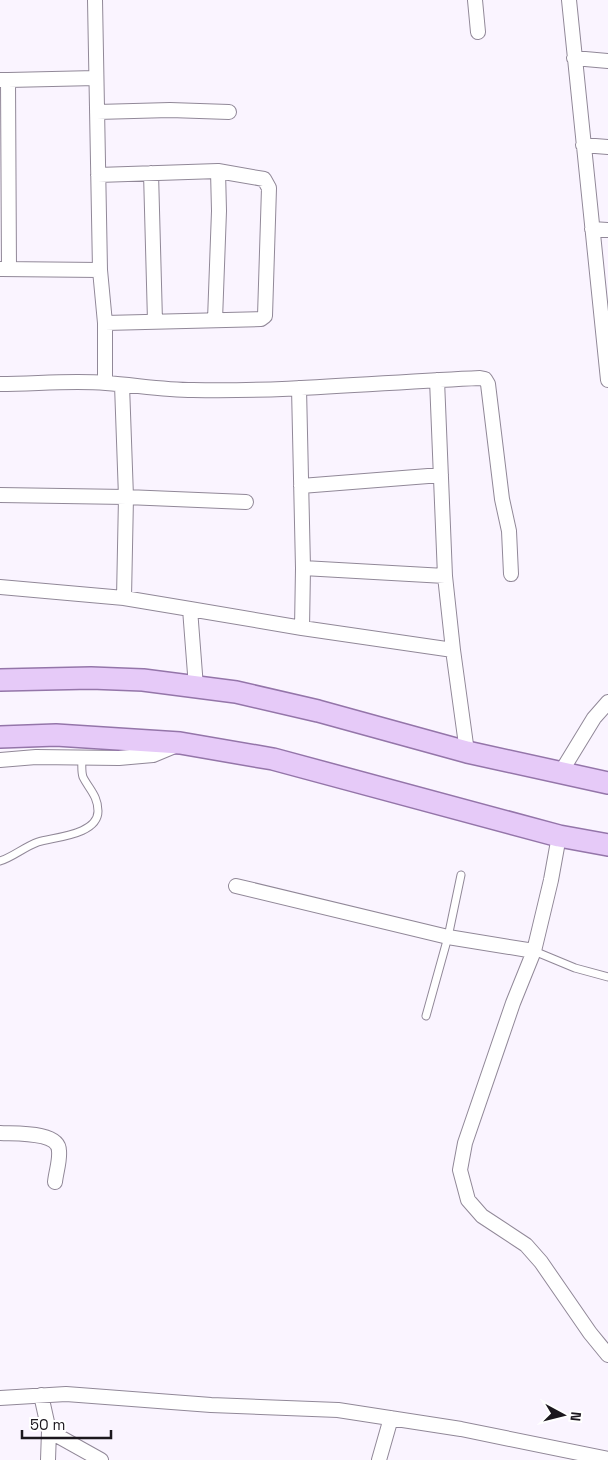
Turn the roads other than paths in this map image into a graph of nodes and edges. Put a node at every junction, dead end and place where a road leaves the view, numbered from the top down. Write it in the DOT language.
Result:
graph roads {
  1 [pos="95,0"];
  2 [pos="475,0"];
  3 [pos="568,0"];
  4 [pos="478,32"];
  5 [pos="574,58"];
  6 [pos="608,61"];
  7 [pos="96,78"];
  8 [pos="4,80"];
  9 [pos="97,112"];
  10 [pos="229,112"];
  11 [pos="583,145"];
  12 [pos="608,147"];
  13 [pos="218,171"];
  14 [pos="151,174"];
  15 [pos="98,175"];
  16 [pos="592,229"];
  17 [pos="608,230"];
  18 [pos="4,269"];
  19 [pos="100,270"];
  20 [pos="215,320"];
  21 [pos="155,321"];
  22 [pos="104,323"];
  23 [pos="437,380"];
  24 [pos="608,380"];
  25 [pos="105,383"];
  26 [pos="0,384"];
  27 [pos="122,385"];
  28 [pos="299,388"];
  29 [pos="441,475"];
  30 [pos="301,486"];
  31 [pos="0,495"];
  32 [pos="126,497"];
  33 [pos="246,502"];
  34 [pos="303,568"];
  35 [pos="511,574"];
  36 [pos="445,576"];
  37 [pos="0,587"];
  38 [pos="124,598"];
  39 [pos="190,609"];
  40 [pos="302,628"];
  41 [pos="453,650"];
  42 [pos="0,680"];
  43 [pos="196,687"];
  44 [pos="608,702"];
  45 [pos="0,737"];
  46 [pos="180,743"];
  47 [pos="467,752"];
  48 [pos="82,758"];
  49 [pos="0,760"];
  50 [pos="561,772"];
  51 [pos="608,783"];
  52 [pos="559,836"];
  53 [pos="608,845"];
  54 [pos="0,862"];
  55 [pos="461,875"];
  56 [pos="236,886"];
  57 [pos="448,937"];
  58 [pos="534,951"];
  59 [pos="608,977"];
  60 [pos="426,1016"];
  61 [pos="0,1133"];
  62 [pos="55,1182"];
  63 [pos="608,1355"];
  64 [pos="41,1395"];
  65 [pos="0,1398"];
  66 [pos="391,1418"];
  67 [pos="49,1431"];
  68 [pos="608,1459"];
  69 [pos="48,1460"];
  70 [pos="101,1460"];
  71 [pos="379,1460"];
  1 -- 7 [label="street"];
  2 -- 4 [label="street"];
  3 -- 5 [label="street"];
  5 -- 6 [label="street"];
  5 -- 11 [label="street"];
  7 -- 8 [label="street"];
  7 -- 9 [label="street"];
  8 -- 18 [label="street"];
  9 -- 10 [label="street"];
  9 -- 15 [label="street"];
  11 -- 12 [label="street"];
  11 -- 16 [label="street"];
  13 -- 14 [label="street"];
  13 -- 20 [label="street"];
  13 -- 20 [label="street"];
  14 -- 15 [label="street"];
  14 -- 21 [label="street"];
  15 -- 19 [label="street"];
  16 -- 17 [label="street"];
  16 -- 24 [label="street"];
  18 -- 19 [label="street"];
  19 -- 22 [label="street"];
  20 -- 21 [label="street"];
  21 -- 22 [label="street"];
  22 -- 25 [label="street"];
  23 -- 28 [label="street"];
  23 -- 29 [label="street"];
  23 -- 35 [label="street"];
  25 -- 26 [label="street"];
  25 -- 27 [label="street"];
  27 -- 28 [label="street"];
  27 -- 32 [label="street"];
  28 -- 30 [label="street"];
  29 -- 30 [label="street"];
  29 -- 36 [label="street"];
  30 -- 34 [label="street"];
  31 -- 32 [label="street"];
  32 -- 33 [label="street"];
  32 -- 38 [label="street"];
  34 -- 36 [label="street"];
  34 -- 40 [label="street"];
  36 -- 41 [label="street"];
  37 -- 38 [label="street"];
  38 -- 39 [label="street"];
  39 -- 40 [label="street"];
  39 -- 43 [label="street"];
  40 -- 41 [label="street"];
  41 -- 47 [label="street"];
  42 -- 43 [label="main road"];
  43 -- 47 [label="main road"];
  44 -- 50 [label="street"];
  45 -- 46 [label="main road"];
  46 -- 48 [label="street"];
  46 -- 52 [label="main road"];
  47 -- 50 [label="main road"];
  48 -- 49 [label="street"];
  48 -- 54 [label="lane"];
  50 -- 51 [label="main road"];
  52 -- 53 [label="main road"];
  52 -- 58 [label="street"];
  55 -- 57 [label="lane"];
  56 -- 57 [label="street"];
  57 -- 58 [label="street"];
  57 -- 60 [label="lane"];
  58 -- 59 [label="lane"];
  58 -- 63 [label="street"];
  61 -- 62 [label="street"];
  64 -- 65 [label="street"];
  64 -- 66 [label="street"];
  64 -- 67 [label="street"];
  66 -- 68 [label="street"];
  66 -- 71 [label="street"];
  67 -- 69 [label="street"];
  67 -- 70 [label="street"];
}
